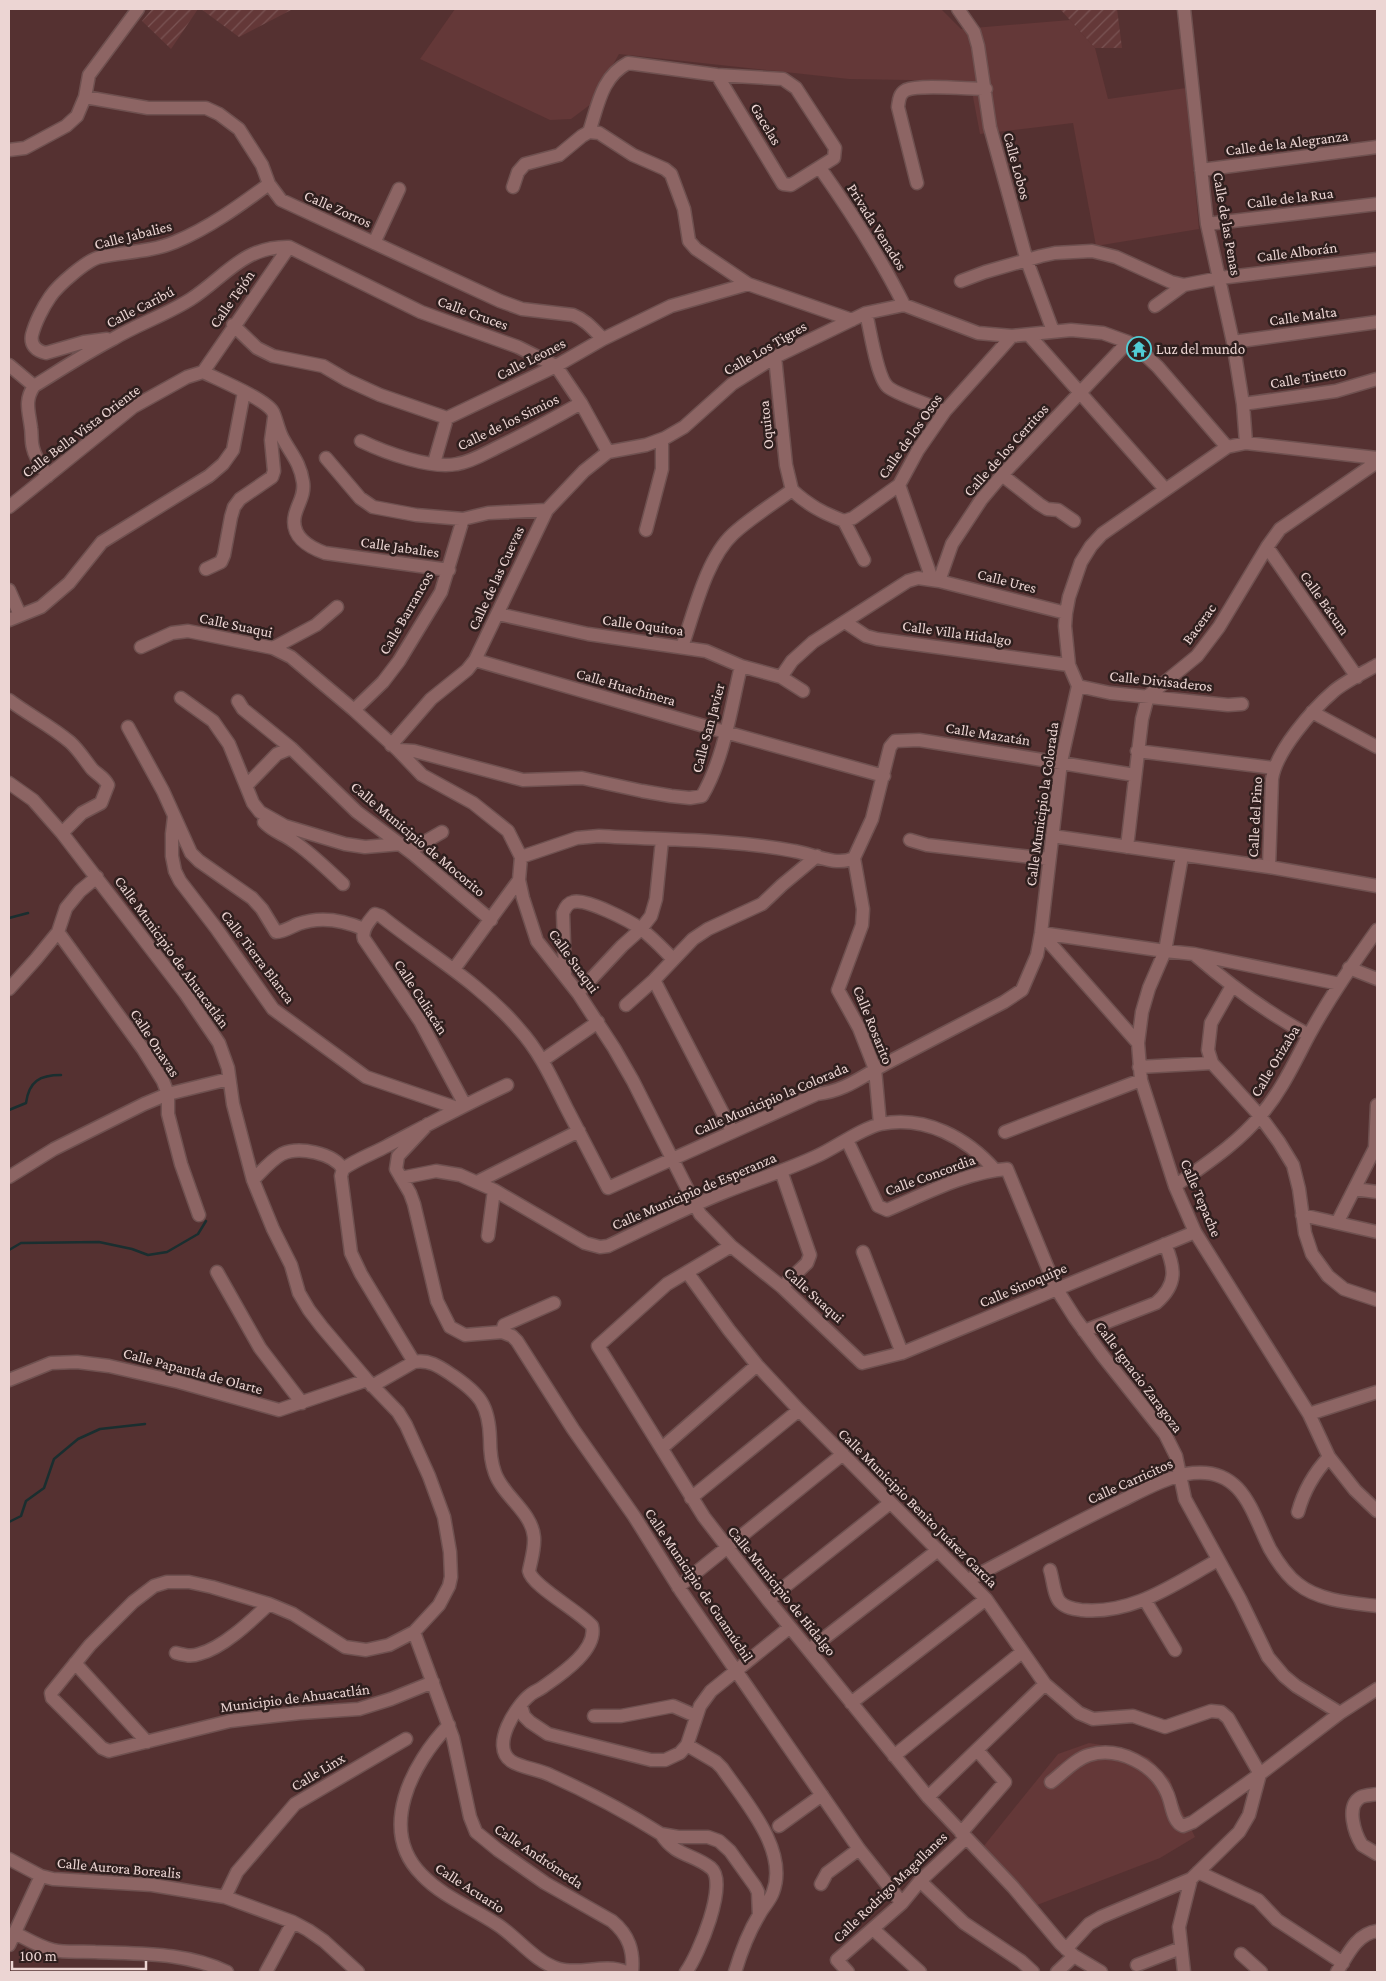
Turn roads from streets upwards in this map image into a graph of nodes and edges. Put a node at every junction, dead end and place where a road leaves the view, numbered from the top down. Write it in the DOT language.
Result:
graph roads {
  1 [pos="138,9"];
  2 [pos="958,9"];
  3 [pos="1184,9"];
  4 [pos="717,74"];
  5 [pos="986,89"];
  6 [pos="85,97"];
  7 [pos="589,132"];
  8 [pos="1377,147"];
  9 [pos="9,150"];
  10 [pos="820,168"];
  11 [pos="1201,170"];
  12 [pos="917,183"];
  13 [pos="268,184"];
  14 [pos="513,187"];
  15 [pos="399,189"];
  16 [pos="1377,204"];
  17 [pos="1207,224"];
  18 [pos="374,243"];
  19 [pos="289,247"];
  20 [pos="1377,259"];
  21 [pos="1027,261"];
  22 [pos="1220,278"];
  23 [pos="961,281"];
  24 [pos="748,284"];
  25 [pos="1184,285"];
  26 [pos="904,305"];
  27 [pos="1155,306"];
  28 [pos="866,313"];
  29 [pos="852,320"];
  30 [pos="1377,322"];
  31 [pos="234,325"];
  32 [pos="1053,331"];
  33 [pos="1029,334"];
  34 [pos="1012,336"];
  35 [pos="114,338"];
  36 [pos="603,339"];
  37 [pos="1128,342"];
  38 [pos="1233,342"];
  39 [pos="775,357"];
  40 [pos="9,365"];
  41 [pos="556,366"];
  42 [pos="203,372"];
  43 [pos="1377,379"];
  44 [pos="34,386"];
  45 [pos="244,392"];
  46 [pos="1081,392"];
  47 [pos="581,404"];
  48 [pos="1244,404"];
  49 [pos="945,411"];
  50 [pos="274,418"];
  51 [pos="447,418"];
  52 [pos="662,440"];
  53 [pos="361,441"];
  54 [pos="1246,443"];
  55 [pos="1227,447"];
  56 [pos="608,452"];
  57 [pos="326,458"];
  58 [pos="1377,458"];
  59 [pos="1377,462"];
  60 [pos="434,463"];
  61 [pos="1002,475"];
  62 [pos="48,476"];
  63 [pos="899,485"];
  64 [pos="1165,489"];
  65 [pos="792,490"];
  66 [pos="9,506"];
  67 [pos="547,510"];
  68 [pos="463,519"];
  69 [pos="844,521"];
  70 [pos="1074,522"];
  71 [pos="646,530"];
  72 [pos="1266,547"];
  73 [pos="864,560"];
  74 [pos="206,569"];
  75 [pos="449,570"];
  76 [pos="935,580"];
  77 [pos="9,590"];
  78 [pos="337,607"];
  79 [pos="1066,613"];
  80 [pos="498,614"];
  81 [pos="14,618"];
  82 [pos="845,622"];
  83 [pos="141,647"];
  84 [pos="682,647"];
  85 [pos="273,648"];
  86 [pos="475,660"];
  87 [pos="1069,664"];
  88 [pos="1377,665"];
  89 [pos="741,666"];
  90 [pos="781,677"];
  91 [pos="1357,677"];
  92 [pos="1078,686"];
  93 [pos="803,691"];
  94 [pos="1148,696"];
  95 [pos="181,698"];
  96 [pos="238,700"];
  97 [pos="1242,704"];
  98 [pos="11,705"];
  99 [pos="354,710"];
  100 [pos="1312,712"];
  101 [pos="128,727"];
  102 [pos="725,732"];
  103 [pos="394,747"];
  104 [pos="1377,747"];
  105 [pos="291,748"];
  106 [pos="1137,750"];
  107 [pos="1061,762"];
  108 [pos="1274,768"];
  109 [pos="1135,775"];
  110 [pos="884,776"];
  111 [pos="9,783"];
  112 [pos="246,786"];
  113 [pos="260,812"];
  114 [pos="174,817"];
  115 [pos="442,832"];
  116 [pos="62,833"];
  117 [pos="1052,836"];
  118 [pos="662,840"];
  119 [pos="910,840"];
  120 [pos="405,847"];
  121 [pos="1127,847"];
  122 [pos="817,856"];
  123 [pos="1182,856"];
  124 [pos="521,857"];
  125 [pos="854,858"];
  126 [pos="1049,859"];
  127 [pos="1269,867"];
  128 [pos="97,877"];
  129 [pos="519,880"];
  130 [pos="343,884"];
  131 [pos="1377,886"];
  132 [pos="491,920"];
  133 [pos="364,929"];
  134 [pos="641,929"];
  135 [pos="1377,930"];
  136 [pos="58,932"];
  137 [pos="1041,933"];
  138 [pos="1165,951"];
  139 [pos="1194,954"];
  140 [pos="673,959"];
  141 [pos="1350,968"];
  142 [pos="454,969"];
  143 [pos="566,975"];
  144 [pos="654,980"];
  145 [pos="1377,980"];
  146 [pos="1340,984"];
  147 [pos="1232,986"];
  148 [pos="9,989"];
  149 [pos="578,992"];
  150 [pos="626,1006"];
  151 [pos="598,1022"];
  152 [pos="1309,1035"];
  153 [pos="1138,1043"];
  154 [pos="542,1060"];
  155 [pos="1212,1063"];
  156 [pos="1139,1067"];
  157 [pos="876,1069"];
  158 [pos="229,1079"];
  159 [pos="1141,1080"];
  160 [pos="507,1085"];
  161 [pos="168,1094"];
  162 [pos="1377,1105"];
  163 [pos="461,1106"];
  164 [pos="1260,1116"];
  165 [pos="428,1124"];
  166 [pos="880,1124"];
  167 [pos="579,1131"];
  168 [pos="732,1131"];
  169 [pos="1005,1132"];
  170 [pos="847,1140"];
  171 [pos="1376,1148"];
  172 [pos="672,1160"];
  173 [pos="1001,1169"];
  174 [pos="781,1171"];
  175 [pos="342,1172"];
  176 [pos="9,1177"];
  177 [pos="401,1178"];
  178 [pos="253,1180"];
  179 [pos="477,1182"];
  180 [pos="1175,1186"];
  181 [pos="1354,1189"];
  182 [pos="494,1190"];
  183 [pos="1377,1192"];
  184 [pos="694,1206"];
  185 [pos="199,1215"];
  186 [pos="1302,1215"];
  187 [pos="1337,1223"];
  188 [pos="1194,1232"];
  189 [pos="1377,1232"];
  190 [pos="488,1236"];
  191 [pos="1165,1244"];
  192 [pos="731,1246"];
  193 [pos="863,1252"];
  194 [pos="216,1272"];
  195 [pos="687,1272"];
  196 [pos="782,1287"];
  197 [pos="1056,1288"];
  198 [pos="1377,1300"];
  199 [pos="554,1302"];
  200 [pos="1084,1331"];
  201 [pos="502,1332"];
  202 [pos="902,1353"];
  203 [pos="414,1362"];
  204 [pos="862,1362"];
  205 [pos="757,1365"];
  206 [pos="9,1380"];
  207 [pos="369,1383"];
  208 [pos="1377,1392"];
  209 [pos="302,1403"];
  210 [pos="799,1410"];
  211 [pos="1309,1414"];
  212 [pos="662,1448"];
  213 [pos="843,1454"];
  214 [pos="1329,1457"];
  215 [pos="1180,1476"];
  216 [pos="691,1498"];
  217 [pos="890,1503"];
  218 [pos="1377,1511"];
  219 [pos="1298,1512"];
  220 [pos="727,1548"];
  221 [pos="938,1550"];
  222 [pos="1218,1560"];
  223 [pos="1050,1570"];
  224 [pos="968,1580"];
  225 [pos="678,1587"];
  226 [pos="986,1599"];
  227 [pos="768,1600"];
  228 [pos="1145,1600"];
  229 [pos="269,1604"];
  230 [pos="1377,1606"];
  231 [pos="790,1627"];
  232 [pos="414,1632"];
  233 [pos="809,1650"];
  234 [pos="1176,1650"];
  235 [pos="1022,1652"];
  236 [pos="176,1653"];
  237 [pos="75,1663"];
  238 [pos="736,1670"];
  239 [pos="433,1682"];
  240 [pos="1045,1684"];
  241 [pos="1377,1689"];
  242 [pos="851,1703"];
  243 [pos="521,1706"];
  244 [pos="1340,1713"];
  245 [pos="594,1716"];
  246 [pos="696,1716"];
  247 [pos="449,1725"];
  248 [pos="406,1739"];
  249 [pos="147,1742"];
  250 [pos="687,1745"];
  251 [pos="102,1748"];
  252 [pos="977,1750"];
  253 [pos="894,1756"];
  254 [pos="1260,1774"];
  255 [pos="1052,1782"];
  256 [pos="1377,1794"];
  257 [pos="822,1796"];
  258 [pos="928,1797"];
  259 [pos="780,1826"];
  260 [pos="661,1834"];
  261 [pos="963,1835"];
  262 [pos="859,1849"];
  263 [pos="1377,1854"];
  264 [pos="9,1859"];
  265 [pos="41,1876"];
  266 [pos="1194,1876"];
  267 [pos="920,1881"];
  268 [pos="821,1884"];
  269 [pos="226,1897"];
  270 [pos="902,1903"];
  271 [pos="759,1915"];
  272 [pos="293,1922"];
  273 [pos="873,1929"];
  274 [pos="1377,1931"];
  275 [pos="15,1933"];
  276 [pos="9,1945"];
  277 [pos="1181,1948"];
  278 [pos="1070,1952"];
  279 [pos="1241,1954"];
  280 [pos="1137,1965"];
  281 [pos="1340,1968"];
  282 [pos="591,1971"];
  283 [pos="227,1972"];
  284 [pos="266,1972"];
  285 [pos="358,1972"];
  286 [pos="626,1972"];
  287 [pos="632,1972"];
  288 [pos="686,1972"];
  289 [pos="735,1972"];
  290 [pos="848,1972"];
  291 [pos="920,1972"];
  292 [pos="1033,1972"];
  293 [pos="1057,1972"];
  294 [pos="1101,1972"];
  295 [pos="1184,1972"];
  296 [pos="1262,1972"];
  1 -- 6 [label="street"];
  2 -- 5 [label="street, Calle Lobos"];
  3 -- 11 [label="street, Calle de las Penas"];
  4 -- 7 [label="street"];
  4 -- 10 [label="street, Gacelas"];
  4 -- 10 [label="street"];
  5 -- 12 [label="street"];
  5 -- 21 [label="street, Calle Lobos"];
  6 -- 9 [label="street"];
  6 -- 13 [label="street, Calle Zorros"];
  7 -- 14 [label="street"];
  7 -- 24 [label="street"];
  8 -- 11 [label="street, Calle de la Alegranza"];
  10 -- 26 [label="street, Privada Venados"];
  11 -- 17 [label="street, Calle de las Penas"];
  13 -- 18 [label="street, Calle Zorros"];
  13 -- 35 [label="street, Calle Jabalies"];
  15 -- 18 [label="street"];
  16 -- 17 [label="street, Calle de la Rua"];
  17 -- 22 [label="street, Calle de las Penas"];
  18 -- 36 [label="street, Calle Zorros"];
  19 -- 31 [label="street, Calle Tejón"];
  19 -- 35 [label="street, Calle Caribú"];
  19 -- 41 [label="street, Calle Cruces"];
  20 -- 22 [label="street, Calle Alborán"];
  21 -- 23 [label="street"];
  21 -- 25 [label="street"];
  21 -- 32 [label="street, Calle Lobos"];
  22 -- 25 [label="street, Calle Alborán"];
  22 -- 38 [label="street, Calle de las Penas"];
  24 -- 29 [label="street"];
  24 -- 36 [label="street, Calle Leones"];
  25 -- 27 [label="street"];
  26 -- 28 [label="street, Calle Los Tigres"];
  26 -- 34 [label="street"];
  28 -- 29 [label="street, Calle Los Tigres"];
  28 -- 49 [label="street"];
  29 -- 39 [label="street, Calle Los Tigres"];
  30 -- 38 [label="street, Calle Malta"];
  31 -- 42 [label="street, Calle Tejón"];
  31 -- 51 [label="street"];
  32 -- 33 [label="street"];
  32 -- 37 [label="street"];
  33 -- 34 [label="street"];
  33 -- 46 [label="street"];
  34 -- 49 [label="street, Calle de los Osos"];
  35 -- 44 [label="street, Calle Caribú"];
  36 -- 41 [label="street, Calle Leones"];
  37 -- 46 [label="street, Calle de los Cerritos"];
  37 -- 55 [label="street"];
  38 -- 48 [label="street, Calle de las Penas"];
  39 -- 52 [label="street, Calle Los Tigres"];
  39 -- 65 [label="street, Oquitoa"];
  40 -- 44 [label="street"];
  41 -- 47 [label="street"];
  41 -- 51 [label="street, Calle Leones"];
  42 -- 45 [label="street, Calle Jabalies"];
  42 -- 62 [label="street, Calle Bella Vista Oriente"];
  43 -- 48 [label="street, Calle Tinetto"];
  44 -- 62 [label="street"];
  45 -- 50 [label="street, Calle Jabalies"];
  45 -- 81 [label="street"];
  46 -- 61 [label="street, Calle de los Cerritos"];
  46 -- 64 [label="street"];
  47 -- 56 [label="street"];
  47 -- 60 [label="street, Calle de los Simios"];
  48 -- 54 [label="street, Calle de las Penas"];
  49 -- 63 [label="street, Calle de los Osos"];
  50 -- 74 [label="street"];
  50 -- 75 [label="street, Calle Jabalies"];
  51 -- 60 [label="street"];
  52 -- 56 [label="street, Calle Los Tigres"];
  52 -- 71 [label="street"];
  53 -- 60 [label="street, Calle de los Simios"];
  54 -- 55 [label="street"];
  54 -- 58 [label="street"];
  55 -- 64 [label="street"];
  56 -- 67 [label="street, Calle Los Tigres"];
  57 -- 68 [label="street"];
  59 -- 72 [label="street, Bacerac"];
  61 -- 70 [label="street"];
  61 -- 76 [label="street, Calle de los Cerritos"];
  62 -- 66 [label="street, Calle Bella Vista Oriente"];
  63 -- 69 [label="street, Calle de los Osos"];
  63 -- 76 [label="street"];
  64 -- 79 [label="street"];
  65 -- 69 [label="street"];
  65 -- 84 [label="street"];
  67 -- 68 [label="street"];
  67 -- 80 [label="street, Calle de las Cuevas"];
  68 -- 75 [label="street, Calle Barrancos"];
  69 -- 73 [label="street"];
  72 -- 91 [label="street, Calle Bácum"];
  72 -- 94 [label="street, Bacerac"];
  75 -- 99 [label="street, Calle Barrancos"];
  76 -- 79 [label="street, Calle Ures"];
  76 -- 82 [label="street"];
  77 -- 81 [label="street"];
  78 -- 85 [label="street"];
  79 -- 87 [label="street"];
  80 -- 84 [label="street, Calle Oquitoa"];
  80 -- 86 [label="street, Calle de las Cuevas"];
  82 -- 87 [label="street, Calle Villa Hidalgo"];
  82 -- 90 [label="street"];
  83 -- 85 [label="street, Calle Suaqui"];
  84 -- 89 [label="street, Calle Oquitoa"];
  85 -- 99 [label="street, Calle Suaqui"];
  86 -- 102 [label="street, Calle Huachinera"];
  86 -- 103 [label="street"];
  87 -- 92 [label="street"];
  88 -- 91 [label="street, Calle del Pino"];
  89 -- 90 [label="street, Calle Oquitoa"];
  89 -- 102 [label="street, Calle San Javier"];
  90 -- 93 [label="street, Calle Oquitoa"];
  91 -- 100 [label="street, Calle del Pino"];
  92 -- 94 [label="street, Calle Divisaderos"];
  92 -- 107 [label="street, Calle Municipio la Colorada"];
  94 -- 97 [label="street, Calle Divisaderos"];
  94 -- 106 [label="street"];
  95 -- 112 [label="street"];
  96 -- 105 [label="street, Calle Municipio de Mocorito"];
  98 -- 116 [label="street"];
  99 -- 103 [label="street, Calle Suaqui"];
  100 -- 104 [label="street"];
  100 -- 108 [label="street, Calle del Pino"];
  101 -- 114 [label="street"];
  102 -- 103 [label="street, Calle San Javier"];
  102 -- 110 [label="street, Calle Huachinera"];
  103 -- 124 [label="street, Calle Suaqui"];
  105 -- 112 [label="street"];
  105 -- 120 [label="street, Calle Municipio de Mocorito"];
  106 -- 108 [label="street"];
  106 -- 109 [label="street"];
  107 -- 109 [label="street, Calle Mazatán"];
  107 -- 110 [label="street, Calle Mazatán"];
  107 -- 117 [label="street, Calle Municipio la Colorada"];
  108 -- 127 [label="street, Calle del Pino"];
  109 -- 121 [label="street"];
  110 -- 125 [label="street"];
  111 -- 116 [label="street, Calle Municipio de Ahuacatlán"];
  112 -- 113 [label="street"];
  113 -- 120 [label="street"];
  113 -- 130 [label="street"];
  114 -- 133 [label="street"];
  114 -- 163 [label="street, Calle Tierra Blanca"];
  115 -- 120 [label="street"];
  116 -- 128 [label="street, Calle Municipio de Ahuacatlán"];
  117 -- 121 [label="street"];
  117 -- 126 [label="street, Calle Municipio la Colorada"];
  118 -- 122 [label="street"];
  118 -- 124 [label="street"];
  118 -- 134 [label="street"];
  119 -- 126 [label="street"];
  120 -- 132 [label="street, Calle Municipio de Mocorito"];
  121 -- 123 [label="street"];
  122 -- 125 [label="street"];
  122 -- 140 [label="street"];
  123 -- 127 [label="street"];
  123 -- 138 [label="street, Calle Tepache"];
  124 -- 129 [label="street, Calle Suaqui"];
  125 -- 157 [label="street, Calle Rosarito"];
  126 -- 137 [label="street, Calle Municipio la Colorada"];
  127 -- 131 [label="street"];
  128 -- 136 [label="street"];
  128 -- 158 [label="street, Calle Municipio de Ahuacatlán"];
  129 -- 132 [label="street"];
  129 -- 143 [label="street, Calle Suaqui"];
  132 -- 142 [label="street"];
  133 -- 142 [label="street"];
  133 -- 163 [label="street, Calle Culiacán"];
  134 -- 140 [label="street"];
  134 -- 143 [label="street"];
  134 -- 149 [label="street"];
  135 -- 141 [label="street, Calle Orizaba"];
  136 -- 148 [label="street"];
  136 -- 161 [label="street, Calle Onavas"];
  137 -- 138 [label="street"];
  137 -- 153 [label="street"];
  137 -- 157 [label="street, Calle Municipio la Colorada"];
  138 -- 139 [label="street"];
  138 -- 153 [label="street, Calle Tepache"];
  139 -- 146 [label="street"];
  139 -- 147 [label="street"];
  140 -- 144 [label="street"];
  141 -- 145 [label="street"];
  141 -- 146 [label="street, Calle Orizaba"];
  142 -- 154 [label="street"];
  143 -- 149 [label="street, Calle Suaqui"];
  144 -- 150 [label="street"];
  144 -- 168 [label="street"];
  146 -- 152 [label="street, Calle Orizaba"];
  147 -- 152 [label="street"];
  147 -- 155 [label="street"];
  149 -- 151 [label="street, Calle Suaqui"];
  151 -- 154 [label="street"];
  151 -- 172 [label="street, Calle Suaqui"];
  152 -- 164 [label="street, Calle Orizaba"];
  153 -- 156 [label="street, Calle Tepache"];
  154 -- 167 [label="street"];
  155 -- 156 [label="street"];
  155 -- 164 [label="street"];
  156 -- 159 [label="street, Calle Tepache"];
  157 -- 166 [label="street, Calle Rosarito"];
  157 -- 168 [label="street, Calle Municipio la Colorada"];
  158 -- 161 [label="street"];
  158 -- 178 [label="street, Calle Municipio de Ahuacatlán"];
  159 -- 169 [label="street"];
  159 -- 180 [label="street, Calle Tepache"];
  160 -- 163 [label="street"];
  161 -- 176 [label="street"];
  161 -- 185 [label="street, Calle Onavas"];
  162 -- 171 [label="street"];
  163 -- 165 [label="street"];
  164 -- 180 [label="street, Calle Orizaba"];
  164 -- 186 [label="street"];
  165 -- 175 [label="street"];
  165 -- 177 [label="street"];
  166 -- 170 [label="street, Calle Municipio de Esperanza"];
  166 -- 173 [label="street, Calle Municipio de Esperanza"];
  167 -- 172 [label="street, Calle Municipio la Colorada"];
  167 -- 179 [label="street"];
  168 -- 172 [label="street, Calle Municipio la Colorada"];
  170 -- 173 [label="street, Calle Concordia"];
  170 -- 174 [label="street, Calle Municipio de Esperanza"];
  171 -- 181 [label="street"];
  172 -- 184 [label="street, Calle Suaqui"];
  173 -- 197 [label="street, Calle Ignacio Zaragoza"];
  174 -- 184 [label="street, Calle Municipio de Esperanza"];
  174 -- 196 [label="street"];
  175 -- 178 [label="street"];
  175 -- 203 [label="street"];
  177 -- 179 [label="street, Calle Municipio de Esperanza"];
  177 -- 201 [label="street"];
  178 -- 207 [label="street, Calle Municipio de Ahuacatlán"];
  179 -- 182 [label="street, Calle Municipio de Esperanza"];
  180 -- 188 [label="street, Calle Tepache"];
  181 -- 183 [label="street"];
  181 -- 187 [label="street"];
  182 -- 184 [label="street, Calle Municipio de Esperanza"];
  182 -- 190 [label="street"];
  184 -- 192 [label="street, Calle Suaqui"];
  186 -- 187 [label="street"];
  186 -- 198 [label="street"];
  187 -- 189 [label="street"];
  188 -- 191 [label="street, Calle Sinoquipe"];
  188 -- 211 [label="street, Calle Tepache"];
  191 -- 197 [label="street, Calle Sinoquipe"];
  191 -- 200 [label="street"];
  192 -- 195 [label="street"];
  192 -- 196 [label="street, Calle Suaqui"];
  193 -- 202 [label="street"];
  194 -- 209 [label="street"];
  195 -- 205 [label="street, Calle Municipio Benito Juárez García"];
  195 -- 212 [label="street, Calle Municipio de Hidalgo"];
  196 -- 204 [label="street, Calle Suaqui"];
  197 -- 200 [label="street, Calle Ignacio Zaragoza"];
  197 -- 202 [label="street, Calle Sinoquipe"];
  199 -- 201 [label="street"];
  200 -- 215 [label="street, Calle Ignacio Zaragoza"];
  201 -- 225 [label="street, Calle Municipio de Guamúchil"];
  202 -- 204 [label="street, Calle Sinoquipe"];
  203 -- 207 [label="street, Calle Papantla de Olarte"];
  203 -- 243 [label="street"];
  205 -- 210 [label="street, Calle Municipio Benito Juárez García"];
  205 -- 212 [label="street"];
  206 -- 209 [label="street, Calle Papantla de Olarte"];
  207 -- 209 [label="street, Calle Papantla de Olarte"];
  207 -- 232 [label="street, Calle Municipio de Ahuacatlán"];
  208 -- 211 [label="street"];
  210 -- 213 [label="street, Calle Municipio Benito Juárez García"];
  210 -- 216 [label="street"];
  211 -- 214 [label="street, Calle Tepache"];
  212 -- 216 [label="street, Calle Municipio de Hidalgo"];
  213 -- 217 [label="street, Calle Municipio Benito Juárez García"];
  213 -- 220 [label="street"];
  214 -- 218 [label="street, Calle Tepache"];
  214 -- 219 [label="street"];
  215 -- 222 [label="street, Calle Ignacio Zaragoza"];
  215 -- 224 [label="street, Calle Carricitos"];
  215 -- 230 [label="street, Calle Carricitos"];
  216 -- 220 [label="street, Calle Municipio de Hidalgo"];
  217 -- 221 [label="street, Calle Municipio Benito Juárez García"];
  217 -- 227 [label="street"];
  220 -- 225 [label="street"];
  220 -- 227 [label="street, Calle Municipio de Hidalgo"];
  221 -- 224 [label="street, Calle Municipio Benito Juárez García"];
  221 -- 233 [label="street"];
  222 -- 228 [label="street"];
  222 -- 244 [label="street, Calle Ignacio Zaragoza"];
  223 -- 228 [label="street"];
  224 -- 226 [label="street, Calle Municipio Benito Juárez García"];
  225 -- 238 [label="street, Calle Municipio de Guamúchil"];
  226 -- 235 [label="street, Calle Municipio Benito Juárez García"];
  226 -- 242 [label="street"];
  227 -- 231 [label="street, Calle Municipio de Hidalgo"];
  228 -- 234 [label="street"];
  229 -- 232 [label="street, Calle Municipio de Ahuacatlán"];
  229 -- 236 [label="street"];
  229 -- 237 [label="street, Calle Municipio de Ahuacatlán"];
  231 -- 233 [label="street, Calle Municipio de Hidalgo"];
  231 -- 238 [label="street"];
  232 -- 239 [label="street, Calle Andrómeda"];
  233 -- 242 [label="street, Calle Municipio de Hidalgo"];
  235 -- 240 [label="street, Calle Municipio Benito Juárez García"];
  235 -- 253 [label="street"];
  237 -- 249 [label="street"];
  237 -- 251 [label="street, Calle Municipio de Ahuacatlán"];
  238 -- 246 [label="street"];
  238 -- 257 [label="street, Calle Municipio de Guamúchil"];
  239 -- 247 [label="street, Calle Andrómeda"];
  239 -- 249 [label="street, Municipio de Ahuacatlán"];
  240 -- 252 [label="street"];
  240 -- 254 [label="street, Calle Municipio Benito Juárez García"];
  241 -- 244 [label="street"];
  242 -- 253 [label="street, Calle Municipio de Hidalgo"];
  243 -- 250 [label="street"];
  243 -- 260 [label="street"];
  244 -- 254 [label="street"];
  245 -- 246 [label="street"];
  246 -- 250 [label="street"];
  247 -- 282 [label="street, Calle Acuario"];
  247 -- 287 [label="street, Calle Andrómeda"];
  248 -- 269 [label="street, Calle Linx"];
  249 -- 251 [label="street, Municipio de Ahuacatlán"];
  250 -- 271 [label="street"];
  252 -- 258 [label="street"];
  252 -- 261 [label="street, Calle Rodrigo Magallanes"];
  253 -- 258 [label="street, Calle Municipio de Hidalgo"];
  254 -- 255 [label="street"];
  254 -- 266 [label="street"];
  256 -- 263 [label="street"];
  257 -- 259 [label="street"];
  257 -- 262 [label="street, Calle Municipio de Guamúchil"];
  258 -- 261 [label="street, Calle Municipio de Hidalgo"];
  260 -- 271 [label="street"];
  260 -- 288 [label="street"];
  261 -- 267 [label="street, Calle Rodrigo Magallanes"];
  261 -- 278 [label="street, Calle Municipio de Hidalgo"];
  262 -- 268 [label="street"];
  262 -- 270 [label="street, Calle Municipio de Guamúchil"];
  264 -- 265 [label="street, Calle Aurora Borealis"];
  265 -- 269 [label="street, Calle Aurora Borealis"];
  265 -- 275 [label="street"];
  266 -- 277 [label="street"];
  266 -- 278 [label="street"];
  266 -- 281 [label="street"];
  267 -- 270 [label="street, Calle Rodrigo Magallanes"];
  267 -- 292 [label="street"];
  269 -- 272 [label="street, Calle Aurora Borealis"];
  270 -- 273 [label="street, Calle Rodrigo Magallanes"];
  271 -- 289 [label="street"];
  272 -- 284 [label="street"];
  272 -- 285 [label="street, Calle Aurora Borealis"];
  273 -- 290 [label="street, Calle Rodrigo Magallanes"];
  273 -- 291 [label="street"];
  274 -- 281 [label="street"];
  275 -- 276 [label="street"];
  275 -- 283 [label="street"];
  277 -- 280 [label="street"];
  277 -- 295 [label="street"];
  278 -- 293 [label="street"];
  278 -- 294 [label="street, Calle Municipio de Hidalgo"];
  279 -- 296 [label="street"];
  282 -- 286 [label="street, Calle Acuario"];
}
